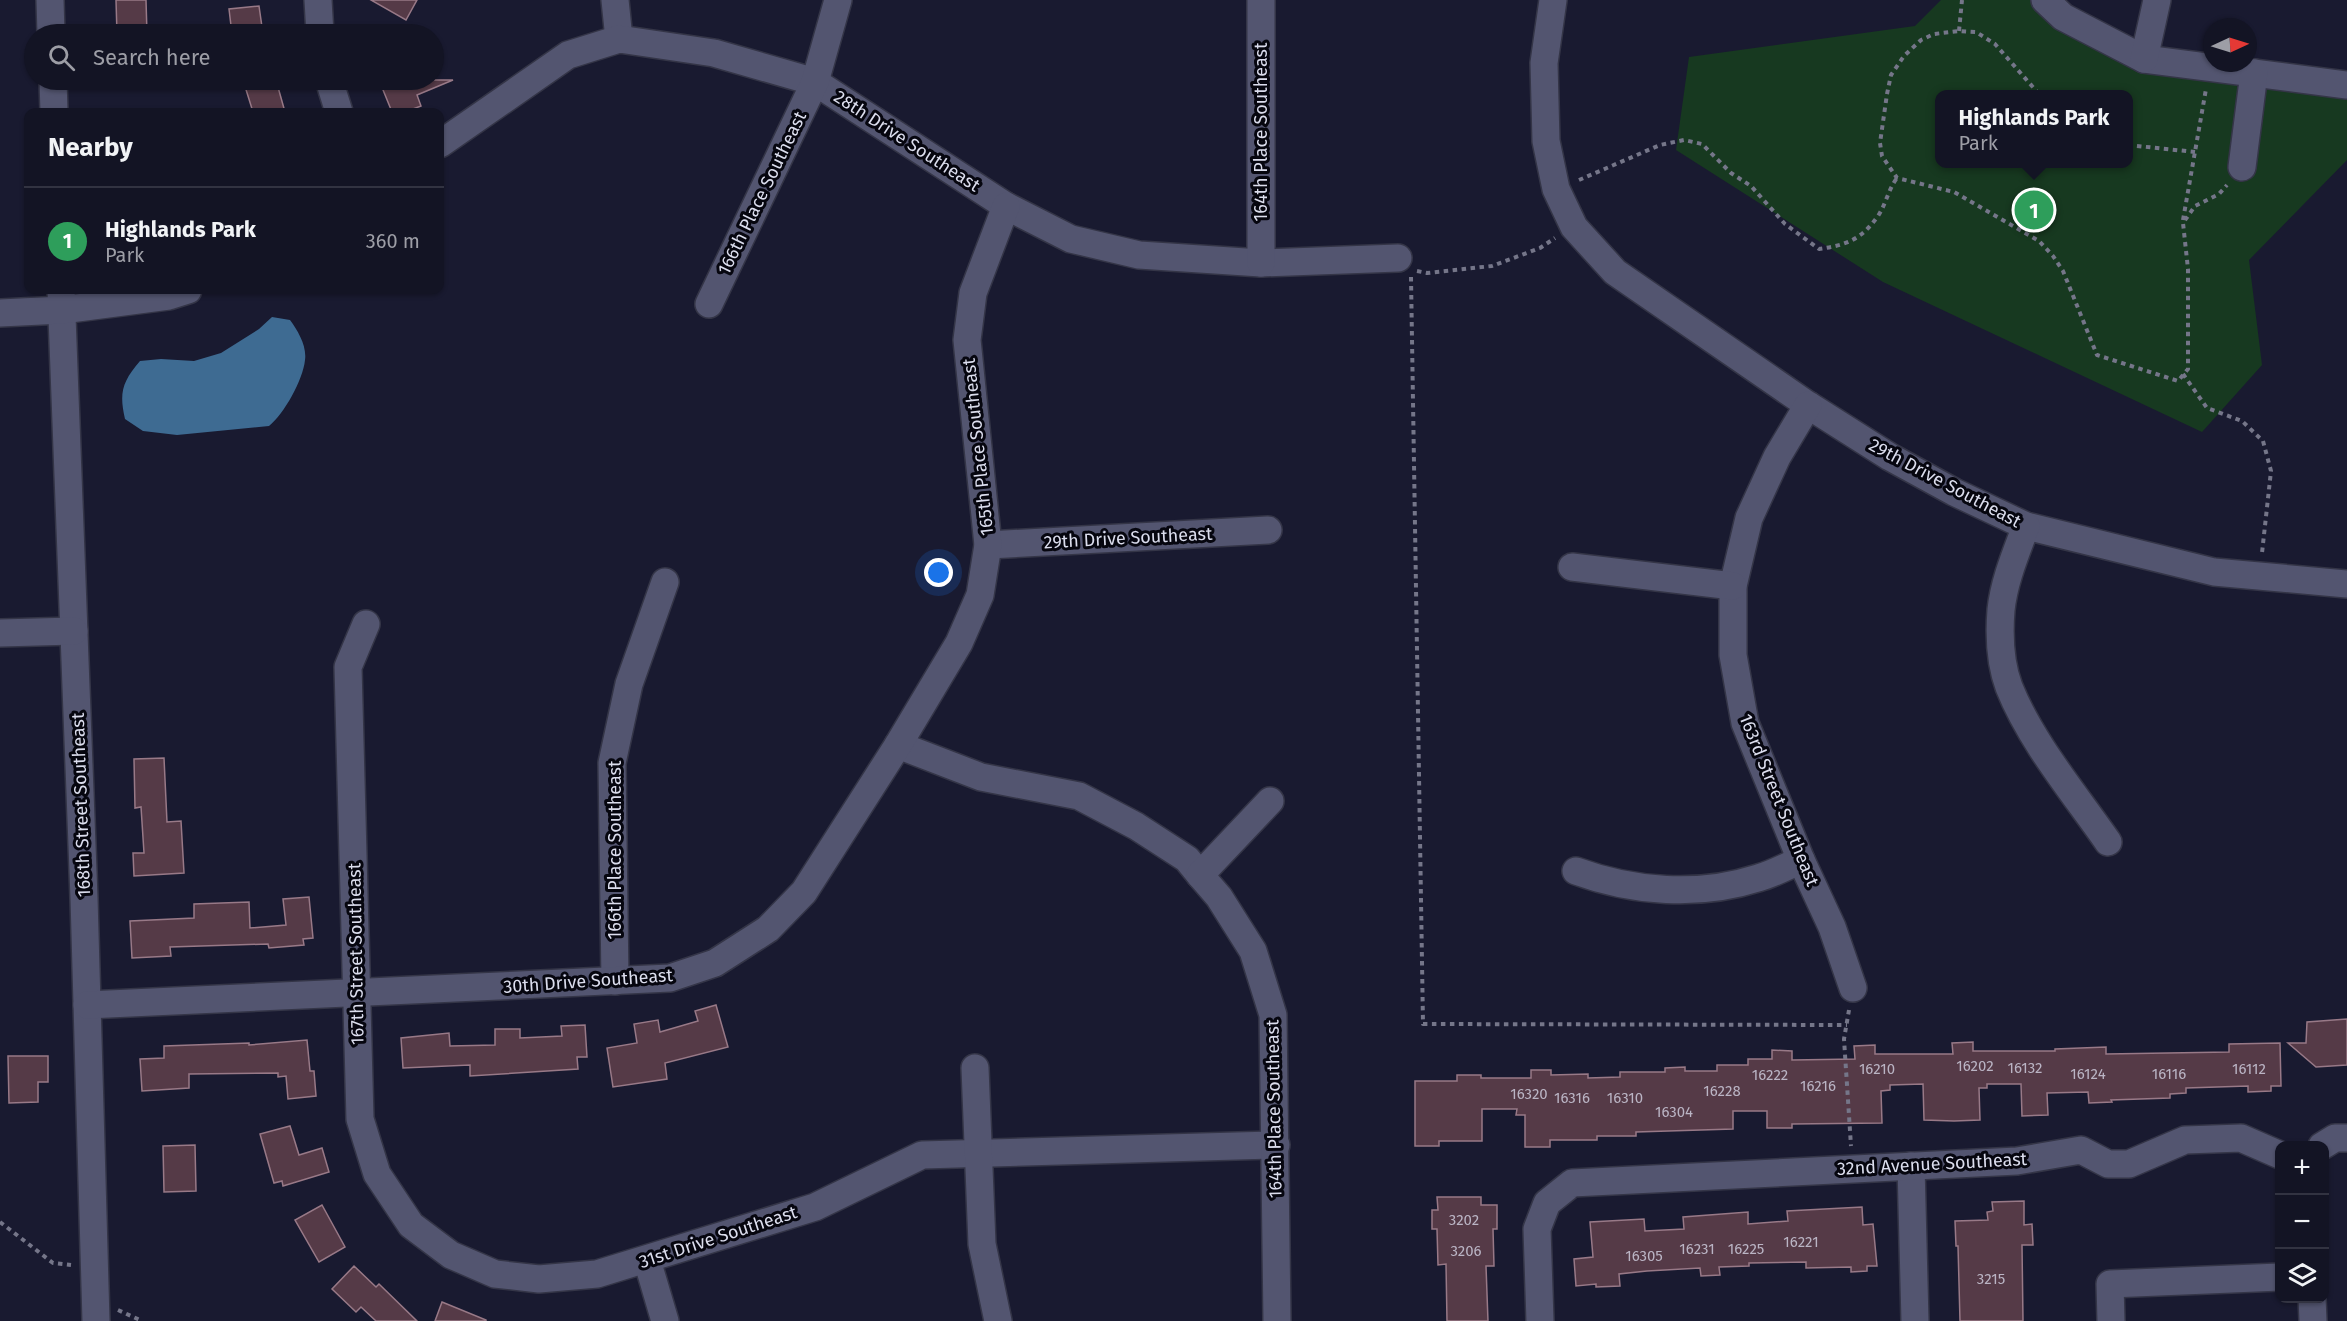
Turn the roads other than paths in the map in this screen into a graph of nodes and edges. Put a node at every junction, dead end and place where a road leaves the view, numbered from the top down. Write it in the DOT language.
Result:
graph roads {
  1 [pos="50,0"];
  2 [pos="318,0"];
  3 [pos="615,0"];
  4 [pos="838,0"];
  5 [pos="1261,0"];
  6 [pos="1553,0"];
  7 [pos="2045,0"];
  8 [pos="2157,0"];
  9 [pos="51,24"];
  10 [pos="319,24"];
  11 [pos="619,39"];
  12 [pos="2144,59"];
  13 [pos="2254,73"];
  14 [pos="815,82"];
  15 [pos="2347,85"];
  16 [pos="53,90"];
  17 [pos="332,90"];
  18 [pos="54,108"];
  19 [pos="338,108"];
  20 [pos="444,141"];
  21 [pos="2242,167"];
  22 [pos="1005,206"];
  23 [pos="1398,258"];
  24 [pos="1261,263"];
  25 [pos="175,294"];
  26 [pos="62,300"];
  27 [pos="709,304"];
  28 [pos="0,313"];
  29 [pos="1808,405"];
  30 [pos="2026,526"];
  31 [pos="1268,530"];
  32 [pos="988,545"];
  33 [pos="1572,567"];
  34 [pos="665,582"];
  35 [pos="2347,584"];
  36 [pos="1732,586"];
  37 [pos="366,624"];
  38 [pos="74,631"];
  39 [pos="0,633"];
  40 [pos="898,745"];
  41 [pos="1270,801"];
  42 [pos="2108,842"];
  43 [pos="1801,860"];
  44 [pos="1576,871"];
  45 [pos="1200,875"];
  46 [pos="615,981"];
  47 [pos="1853,988"];
  48 [pos="357,993"];
  49 [pos="87,1005"];
  50 [pos="975,1068"];
  51 [pos="2347,1138"];
  52 [pos="2329,1142"];
  53 [pos="1276,1145"];
  54 [pos="979,1153"];
  55 [pos="2275,1153"];
  56 [pos="1911,1166"];
  57 [pos="451,1255"];
  58 [pos="647,1260"];
  59 [pos="2275,1277"];
  60 [pos="2312,1303"];
  61 [pos="96,1321"];
  62 [pos="665,1321"];
  63 [pos="998,1321"];
  64 [pos="1277,1321"];
  65 [pos="1540,1321"];
  66 [pos="1916,1321"];
  67 [pos="2110,1321"];
  68 [pos="2313,1321"];
  1 -- 9 [label="street"];
  2 -- 10 [label="street"];
  3 -- 11 [label="street"];
  4 -- 14 [label="street, 166th Place Southeast"];
  5 -- 24 [label="street, 164th Place Southeast"];
  6 -- 29 [label="street, 29th Drive Southeast"];
  7 -- 12 [label="street"];
  8 -- 12 [label="street"];
  11 -- 14 [label="street, 28th Drive Southeast"];
  11 -- 20 [label="street, 28th Drive Southeast"];
  12 -- 13 [label="street"];
  13 -- 15 [label="street"];
  13 -- 21 [label="street"];
  14 -- 22 [label="street, 28th Drive Southeast"];
  14 -- 27 [label="street, 166th Place Southeast"];
  16 -- 18 [label="street"];
  17 -- 19 [label="street"];
  22 -- 24 [label="street, 28th Drive Southeast"];
  22 -- 32 [label="street, 165th Place Southeast"];
  23 -- 24 [label="street, 28th Drive Southeast"];
  25 -- 26 [label="street"];
  26 -- 28 [label="street"];
  26 -- 38 [label="street, 168th Street Southeast"];
  29 -- 30 [label="street, 29th Drive Southeast"];
  29 -- 36 [label="street, 163rd Street Southeast"];
  30 -- 35 [label="street, 29th Drive Southeast"];
  30 -- 42 [label="street"];
  31 -- 32 [label="street, 29th Drive Southeast"];
  32 -- 40 [label="street, 165th Place Southeast"];
  33 -- 36 [label="street"];
  34 -- 46 [label="street, 166th Place Southeast"];
  36 -- 43 [label="street, 163rd Street Southeast"];
  37 -- 48 [label="street, 167th Street Southeast"];
  38 -- 39 [label="street"];
  38 -- 49 [label="street, 168th Street Southeast"];
  40 -- 45 [label="street"];
  40 -- 46 [label="street, 30th Drive Southeast"];
  41 -- 45 [label="street"];
  43 -- 44 [label="street"];
  43 -- 47 [label="street, 163rd Street Southeast"];
  45 -- 53 [label="street, 164th Place Southeast"];
  46 -- 48 [label="street, 30th Drive Southeast"];
  48 -- 49 [label="street, 30th Drive Southeast"];
  48 -- 57 [label="street, 167th Street Southeast"];
  49 -- 61 [label="street, 168th Street Southeast"];
  50 -- 54 [label="street"];
  51 -- 52 [label="street"];
  53 -- 54 [label="street, 31st Drive Southeast"];
  53 -- 64 [label="street, 164th Place Southeast"];
  54 -- 58 [label="street, 31st Drive Southeast"];
  54 -- 63 [label="street"];
  55 -- 56 [label="street, 32nd Avenue Southeast"];
  56 -- 65 [label="street, 32nd Avenue Southeast"];
  56 -- 66 [label="street"];
  57 -- 58 [label="street, 31st Drive Southeast"];
  58 -- 62 [label="street"];
  59 -- 67 [label="street"];
  60 -- 68 [label="street"];
}
